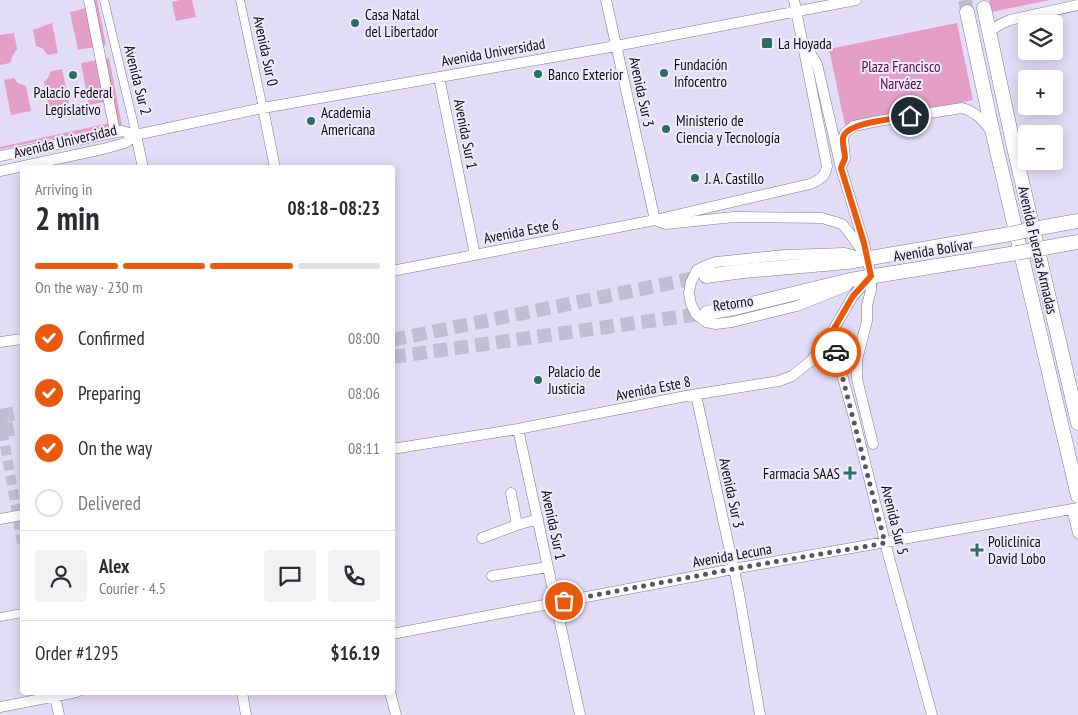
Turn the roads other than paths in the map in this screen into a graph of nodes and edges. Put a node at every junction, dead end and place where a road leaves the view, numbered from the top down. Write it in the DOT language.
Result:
graph roads {
  1 [pos="89,0"];
  2 [pos="104,0"];
  3 [pos="240,0"];
  4 [pos="606,0"];
  5 [pos="794,0"];
  6 [pos="856,0"];
  7 [pos="1078,5"];
  8 [pos="984,8"];
  9 [pos="797,11"];
  10 [pos="967,12"];
  11 [pos="988,32"];
  12 [pos="803,40"];
  13 [pos="616,46"];
  14 [pos="439,77"];
  15 [pos="263,108"];
  16 [pos="116,132"];
  17 [pos="136,135"];
  18 [pos="994,138"];
  19 [pos="0,156"];
  20 [pos="28,165"];
  21 [pos="141,165"];
  22 [pos="274,165"];
  23 [pos="20,167"];
  24 [pos="841,168"];
  25 [pos="0,171"];
  26 [pos="655,220"];
  27 [pos="1078,221"];
  28 [pos="1078,242"];
  29 [pos="475,255"];
  30 [pos="868,259"];
  31 [pos="395,270"];
  32 [pos="706,276"];
  33 [pos="871,276"];
  34 [pos="707,313"];
  35 [pos="832,332"];
  36 [pos="20,339"];
  37 [pos="0,342"];
  38 [pos="696,394"];
  39 [pos="1078,423"];
  40 [pos="518,429"];
  41 [pos="873,444"];
  42 [pos="395,449"];
  43 [pos="511,493"];
  44 [pos="1076,505"];
  45 [pos="20,515"];
  46 [pos="0,519"];
  47 [pos="538,519"];
  48 [pos="517,525"];
  49 [pos="1078,533"];
  50 [pos="482,538"];
  51 [pos="885,543"];
  52 [pos="548,567"];
  53 [pos="733,569"];
  54 [pos="492,576"];
  55 [pos="555,603"];
  56 [pos="20,613"];
  57 [pos="0,617"];
  58 [pos="395,633"];
  59 [pos="54,695"];
  60 [pos="243,695"];
  61 [pos="391,695"];
  62 [pos="0,707"];
  63 [pos="59,715"];
  64 [pos="246,715"];
  65 [pos="396,715"];
  66 [pos="580,715"];
  67 [pos="760,715"];
  68 [pos="932,715"];
  1 -- 16 [label="street"];
  2 -- 17 [label="street, Avenida Sur 2"];
  3 -- 15 [label="street, Avenida Sur 0"];
  4 -- 13 [label="street, Avenida Sur 3"];
  5 -- 9 [label="street"];
  6 -- 9 [label="street, Avenida Universidad"];
  7 -- 11 [label="street"];
  8 -- 11 [label="main road, Avenida Fuerzas Armadas"];
  9 -- 12 [label="street"];
  9 -- 13 [label="street, Avenida Universidad"];
  10 -- 18 [label="main road, Avenida Fuerzas Armadas"];
  11 -- 39 [label="main road, Avenida Fuerzas Armadas"];
  12 -- 24 [label="street"];
  12 -- 26 [label="street, Avenida Este 6"];
  13 -- 14 [label="street, Avenida Universidad"];
  13 -- 26 [label="street, Avenida Sur 3"];
  14 -- 15 [label="street, Avenida Universidad"];
  14 -- 29 [label="street, Avenida Sur 1"];
  15 -- 17 [label="street, Avenida Universidad"];
  15 -- 22 [label="street"];
  16 -- 17 [label="street, Avenida Universidad"];
  16 -- 19 [label="street, Avenida Universidad"];
  17 -- 20 [label="street, Avenida Universidad"];
  17 -- 21 [label="street"];
  18 -- 24 [label="street"];
  18 -- 44 [label="main road, Avenida Fuerzas Armadas"];
  23 -- 25 [label="street, Avenida Universidad"];
  24 -- 30 [label="street"];
  26 -- 29 [label="street, Avenida Este 6"];
  26 -- 30 [label="street, Avenida Este 6"];
  27 -- 30 [label="main road, Avenida Bolívar, bridge"];
  28 -- 33 [label="main road, Avenida Bolívar, bridge"];
  29 -- 31 [label="street, Avenida Este 6"];
  30 -- 32 [label="main road, Avenida Bolívar"];
  30 -- 33 [label="street"];
  30 -- 33 [label="street, Retorno"];
  33 -- 34 [label="main road, Avenida Bolívar"];
  33 -- 35 [label="street, Avenida Este 8"];
  33 -- 41 [label="street"];
  35 -- 38 [label="street, Avenida Este 8"];
  35 -- 51 [label="street, Avenida Sur 5"];
  36 -- 37 [label="street"];
  38 -- 40 [label="street, Avenida Este 8"];
  38 -- 53 [label="street, Avenida Sur 3"];
  40 -- 42 [label="street, Avenida Este 8"];
  40 -- 47 [label="street, Avenida Sur 1"];
  43 -- 48 [label="street"];
  44 -- 49 [label="street"];
  44 -- 51 [label="street, Avenida Lecuna"];
  45 -- 46 [label="street"];
  47 -- 48 [label="street"];
  47 -- 52 [label="street, Avenida Sur 1"];
  48 -- 50 [label="street"];
  51 -- 53 [label="street, Avenida Lecuna"];
  51 -- 68 [label="street, Avenida Sur 5"];
  52 -- 54 [label="street"];
  52 -- 55 [label="street, Avenida Sur 1"];
  53 -- 55 [label="street, Avenida Lecuna"];
  53 -- 67 [label="street, Avenida Sur 3"];
  55 -- 58 [label="street, Avenida Lecuna"];
  55 -- 66 [label="street, Avenida Sur 1"];
  56 -- 57 [label="street"];
  59 -- 62 [label="street"];
  59 -- 63 [label="street"];
  60 -- 64 [label="street"];
  61 -- 65 [label="street"];
}
